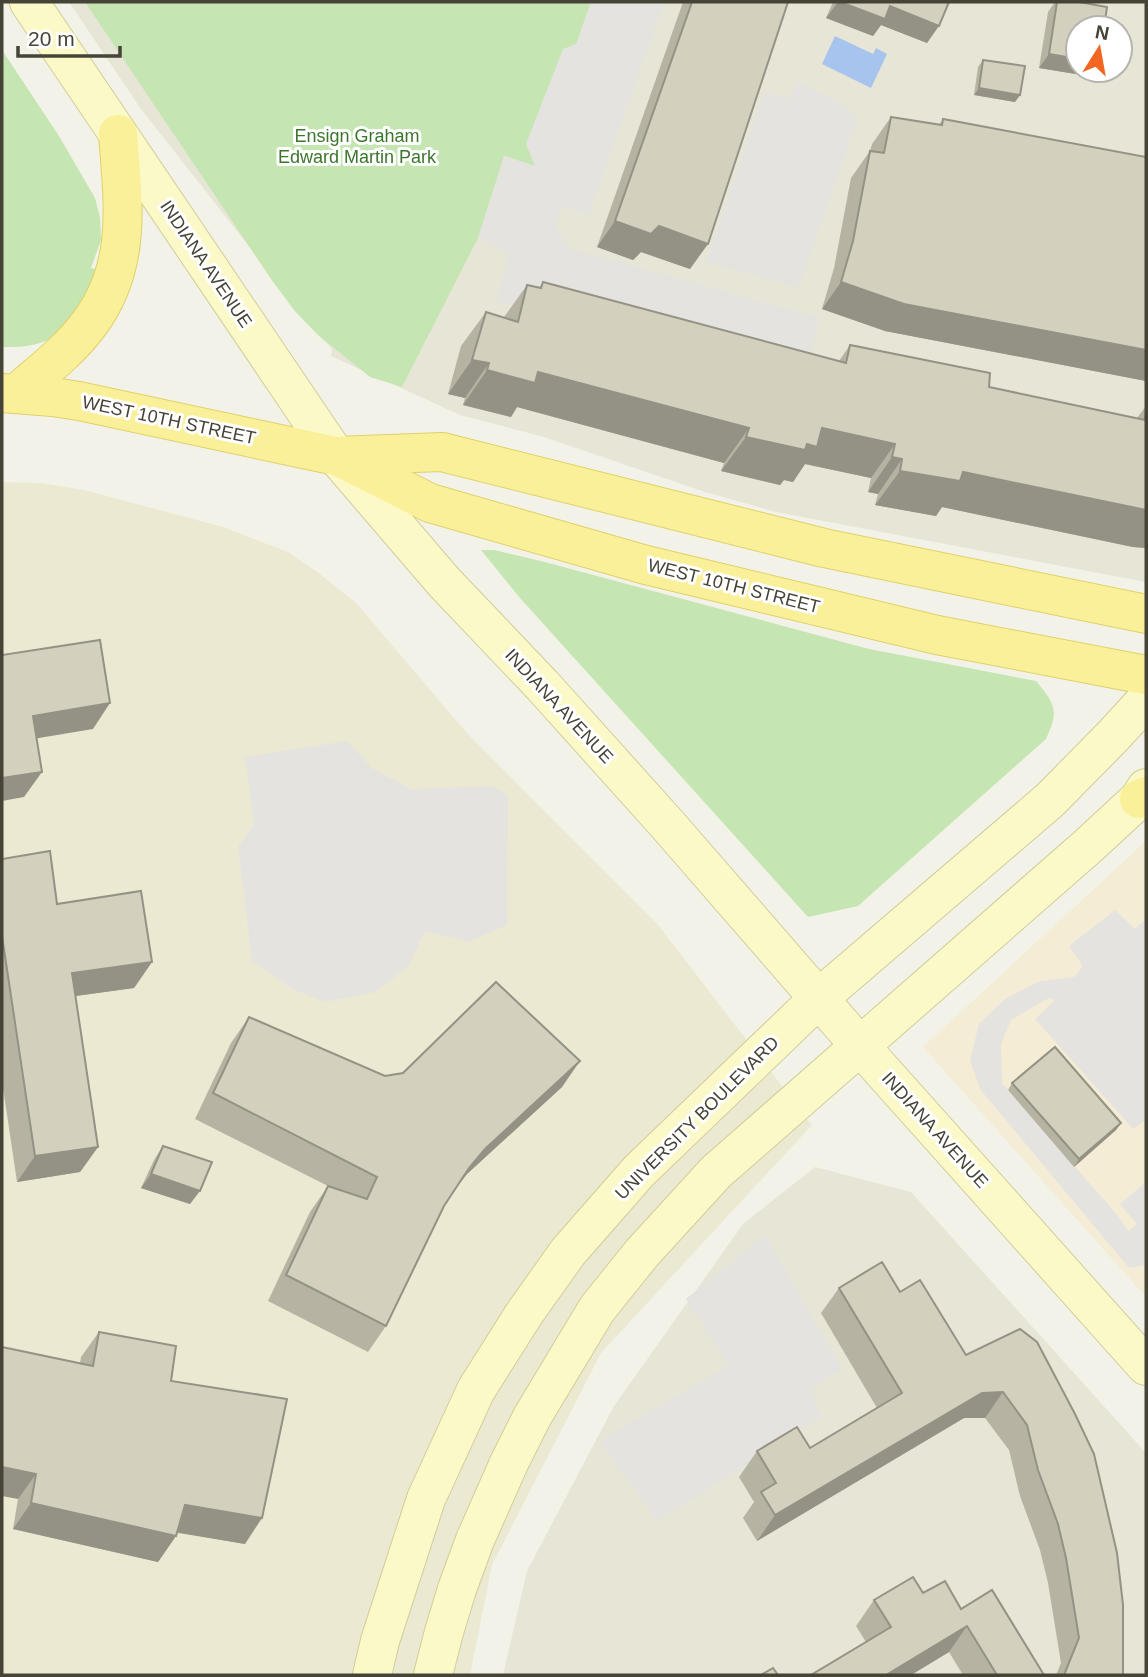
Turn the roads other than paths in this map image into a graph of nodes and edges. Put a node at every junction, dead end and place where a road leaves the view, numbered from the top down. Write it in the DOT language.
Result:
graph roads {
  1 [pos="29,2"];
  2 [pos="118,134"];
  3 [pos="9,394"];
  4 [pos="336,456"];
  5 [pos="1146,614"];
  6 [pos="1146,675"];
  7 [pos="1146,700"];
  8 [pos="1144,795"];
  9 [pos="819,998"];
  10 [pos="860,1046"];
  11 [pos="1146,1366"];
  12 [pos="372,1675"];
  13 [pos="433,1675"];
  1 -- 2 [label="street, INDIANA AVENUE"];
  2 -- 3 [label="main road"];
  2 -- 4 [label="street, INDIANA AVENUE"];
  3 -- 4 [label="main road, WEST 10TH STREET"];
  4 -- 5 [label="main road, WEST 10TH STREET"];
  4 -- 6 [label="main road, WEST 10TH STREET"];
  4 -- 9 [label="street, INDIANA AVENUE"];
  7 -- 9 [label="street, UNIVERSITY BOULEVARD"];
  8 -- 10 [label="street"];
  9 -- 10 [label="street, INDIANA AVENUE"];
  9 -- 12 [label="street, UNIVERSITY BOULEVARD"];
  10 -- 11 [label="street, INDIANA AVENUE"];
  10 -- 13 [label="street"];
}
